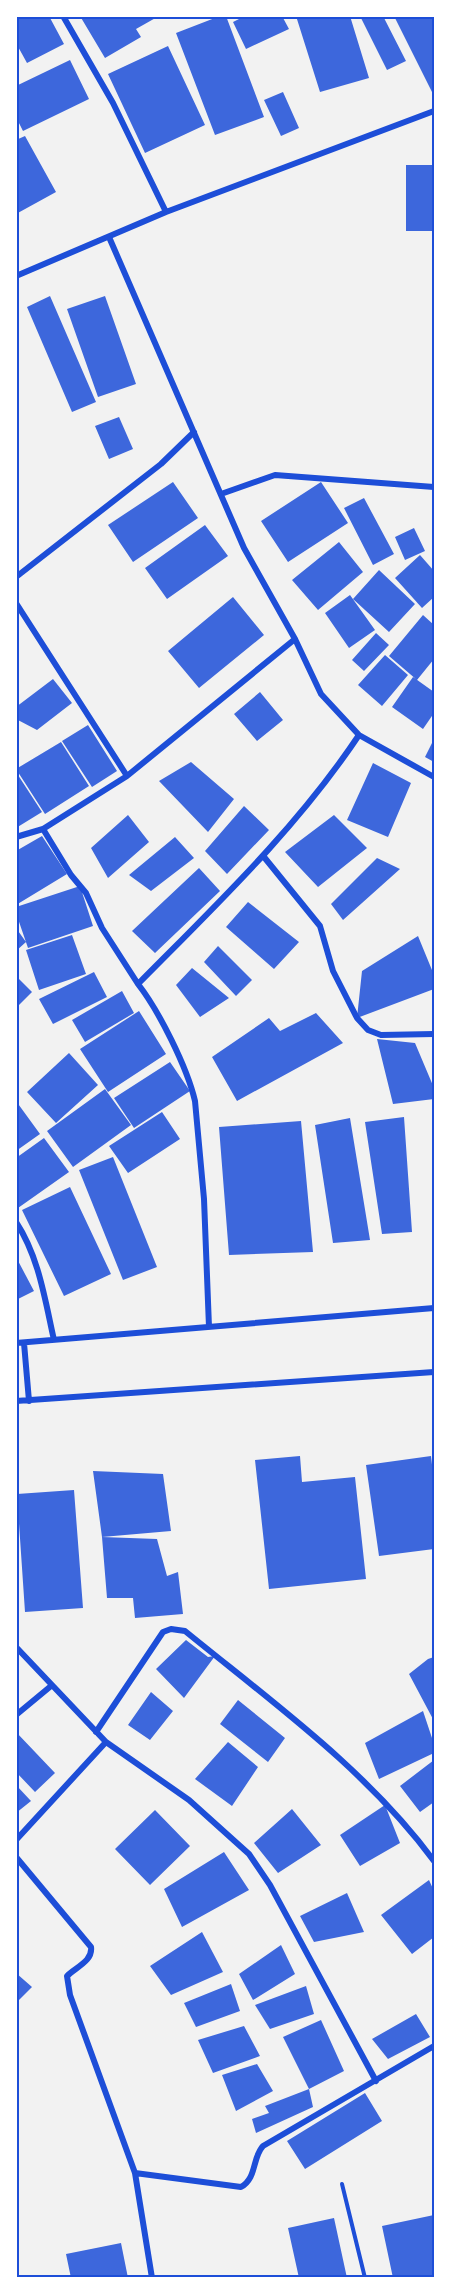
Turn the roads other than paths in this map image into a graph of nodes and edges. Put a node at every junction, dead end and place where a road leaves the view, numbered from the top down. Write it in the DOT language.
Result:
graph roads {
  1 [pos="63,16"];
  2 [pos="435,111"];
  3 [pos="166,212"];
  4 [pos="109,237"];
  5 [pos="16,276"];
  6 [pos="194,432"];
  7 [pos="435,487"];
  8 [pos="221,494"];
  9 [pos="16,577"];
  10 [pos="16,603"];
  11 [pos="295,639"];
  12 [pos="358,735"];
  13 [pos="127,776"];
  14 [pos="435,777"];
  15 [pos="43,829"];
  16 [pos="16,837"];
  17 [pos="264,857"];
  18 [pos="138,984"];
  19 [pos="435,1034"];
  20 [pos="16,1222"];
  21 [pos="435,1308"];
  22 [pos="209,1327"];
  23 [pos="54,1340"];
  24 [pos="20,1343"];
  25 [pos="435,1372"];
  26 [pos="16,1401"];
  27 [pos="29,1401"];
  28 [pos="16,1647"];
  29 [pos="51,1686"];
  30 [pos="16,1715"];
  31 [pos="96,1732"];
  32 [pos="106,1742"];
  33 [pos="16,1840"];
  34 [pos="16,1857"];
  35 [pos="435,1861"];
  36 [pos="435,2046"];
  37 [pos="376,2082"];
  38 [pos="135,2173"];
  39 [pos="152,2277"];
  1 -- 3 [label="street"];
  2 -- 3 [label="street"];
  3 -- 4 [label="street"];
  4 -- 5 [label="street"];
  4 -- 6 [label="street"];
  6 -- 8 [label="street"];
  6 -- 9 [label="street"];
  7 -- 8 [label="street"];
  8 -- 11 [label="street"];
  10 -- 13 [label="street"];
  11 -- 12 [label="street"];
  11 -- 13 [label="street"];
  12 -- 14 [label="street"];
  12 -- 17 [label="street"];
  13 -- 15 [label="street"];
  15 -- 16 [label="street"];
  15 -- 18 [label="street"];
  17 -- 18 [label="street"];
  17 -- 19 [label="street"];
  18 -- 22 [label="street"];
  20 -- 23 [label="street"];
  21 -- 22 [label="street"];
  22 -- 23 [label="street"];
  23 -- 24 [label="street"];
  24 -- 27 [label="street"];
  25 -- 27 [label="street"];
  26 -- 27 [label="street"];
  28 -- 29 [label="street"];
  29 -- 30 [label="street"];
  29 -- 31 [label="street"];
  31 -- 32 [label="street"];
  31 -- 35 [label="street"];
  32 -- 33 [label="street"];
  32 -- 37 [label="street"];
  34 -- 38 [label="street"];
  36 -- 37 [label="street"];
  37 -- 38 [label="street"];
  38 -- 39 [label="street"];
}
